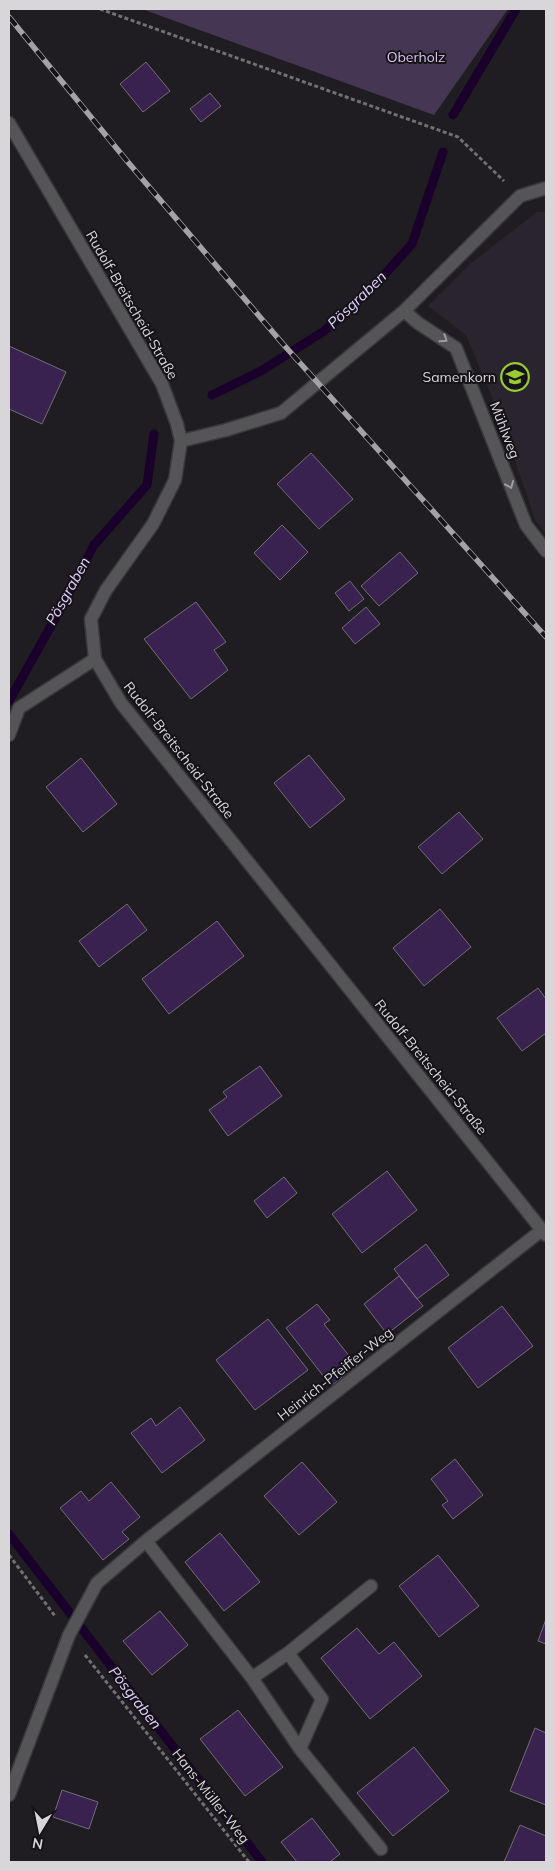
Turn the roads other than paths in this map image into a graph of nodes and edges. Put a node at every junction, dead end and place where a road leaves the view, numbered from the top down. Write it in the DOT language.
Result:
graph roads {
  1 [pos="9,123"];
  2 [pos="546,188"];
  3 [pos="404,311"];
  4 [pos="181,441"];
  5 [pos="546,551"];
  6 [pos="95,659"];
  7 [pos="9,735"];
  8 [pos="544,1233"];
  9 [pos="146,1541"];
  10 [pos="371,1586"];
  11 [pos="288,1653"];
  12 [pos="252,1678"];
  13 [pos="300,1749"];
  14 [pos="9,1795"];
  15 [pos="381,1849"];
  1 -- 4 [label="street, Rudolf-Breitscheid-Straße"];
  2 -- 3 [label="street"];
  3 -- 4 [label="street"];
  3 -- 5 [label="street, Mühlweg, one-way"];
  4 -- 6 [label="street, Rudolf-Breitscheid-Straße"];
  6 -- 7 [label="street"];
  6 -- 8 [label="street, Rudolf-Breitscheid-Straße"];
  8 -- 9 [label="street, Heinrich-Pfeiffer-Weg"];
  9 -- 12 [label="street"];
  9 -- 14 [label="street, Heinrich-Pfeiffer-Weg"];
  10 -- 11 [label="street"];
  11 -- 12 [label="street"];
  11 -- 13 [label="street"];
  12 -- 13 [label="street"];
  13 -- 15 [label="street"];
}
